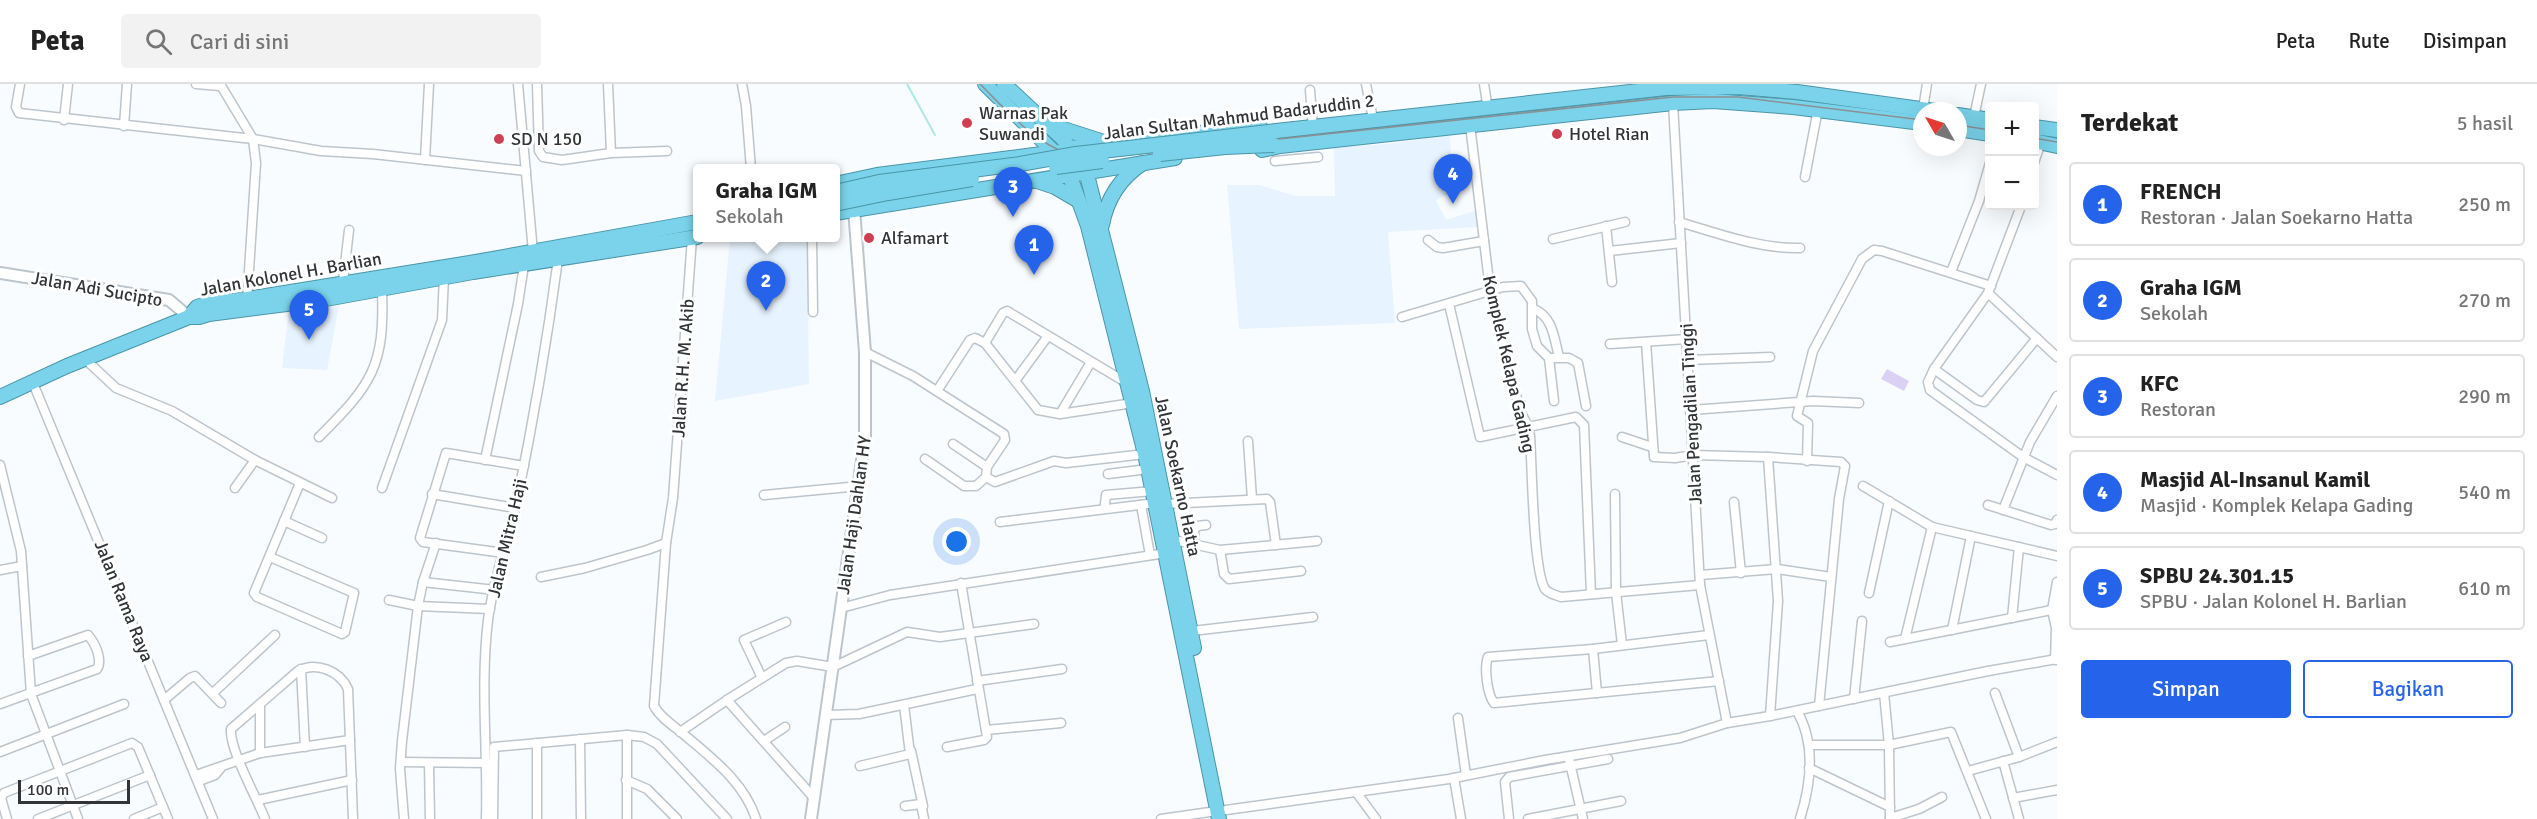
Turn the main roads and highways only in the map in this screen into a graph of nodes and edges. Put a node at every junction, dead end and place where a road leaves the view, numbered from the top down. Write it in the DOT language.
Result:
graph roads {
  1 [pos="985,84"];
  2 [pos="1004,84"];
  3 [pos="1738,86"];
  4 [pos="1913,112"];
  5 [pos="1913,113"];
  6 [pos="1967,116"];
  7 [pos="1985,119"];
  8 [pos="1043,122"];
  9 [pos="1026,127"];
  10 [pos="2039,128"];
  11 [pos="1967,130"];
  12 [pos="2057,130"];
  13 [pos="1985,133"];
  14 [pos="1280,139"];
  15 [pos="2039,142"];
  16 [pos="1106,143"];
  17 [pos="2057,146"];
  18 [pos="1053,151"];
  19 [pos="1069,152"];
  20 [pos="1012,157"];
  21 [pos="1144,162"];
  22 [pos="1109,168"];
  23 [pos="1086,171"];
  24 [pos="1069,174"];
  25 [pos="1035,180"];
  26 [pos="840,183"];
  27 [pos="1012,183"];
  28 [pos="840,191"];
  29 [pos="1078,201"];
  30 [pos="840,203"];
  31 [pos="840,212"];
  32 [pos="693,223"];
  33 [pos="1101,227"];
  34 [pos="693,238"];
  35 [pos="280,299"];
  36 [pos="0,397"];
  37 [pos="1158,499"];
  38 [pos="1198,693"];
  39 [pos="1203,729"];
  40 [pos="1222,815"];
  1 -- 9 [label="highway"];
  2 -- 8 [label="highway, Jalan Soekarno Hatta"];
  3 -- 4 [label="highway, Jalan Sultan Mahmud Badaruddin 2"];
  3 -- 14 [label="highway, Jalan Sultan Mahmud Badaruddin 2"];
  5 -- 14 [label="highway"];
  6 -- 7 [label="highway"];
  8 -- 16 [label="highway"];
  8 -- 19 [label="highway, Jalan Soekarno Hatta"];
  9 -- 18 [label="highway"];
  9 -- 20 [label="highway"];
  10 -- 12 [label="highway"];
  11 -- 13 [label="highway"];
  14 -- 16 [label="highway"];
  14 -- 21 [label="highway"];
  14 -- 28 [label="highway, Jalan Sultan Mahmud Badaruddin 2, bridge"];
  14 -- 30 [label="highway, Jalan Sultan Mahmud Badaruddin 2, bridge"];
  15 -- 17 [label="highway"];
  16 -- 19 [label="highway"];
  16 -- 22 [label="highway"];
  18 -- 19 [label="highway"];
  18 -- 20 [label="highway"];
  18 -- 24 [label="highway, Jalan Soekarno Hatta"];
  19 -- 23 [label="highway, Jalan Soekarno Hatta"];
  19 -- 24 [label="highway"];
  20 -- 26 [label="highway"];
  20 -- 27 [label="highway"];
  21 -- 22 [label="highway"];
  21 -- 33 [label="highway"];
  22 -- 23 [label="highway"];
  23 -- 24 [label="highway"];
  23 -- 33 [label="highway, Jalan Soekarno Hatta"];
  24 -- 25 [label="highway"];
  24 -- 29 [label="highway, Jalan Soekarno Hatta"];
  25 -- 27 [label="highway"];
  25 -- 29 [label="highway"];
  27 -- 31 [label="highway"];
  29 -- 37 [label="highway, Jalan Soekarno Hatta"];
  32 -- 35 [label="highway, Jalan Kolonel H. Barlian"];
  33 -- 37 [label="highway, Jalan Soekarno Hatta"];
  34 -- 35 [label="highway, Jalan Kolonel H. Barlian"];
  35 -- 36 [label="highway, Jalan Kolonel H. Barlian"];
  37 -- 38 [label="highway, Jalan Soekarno Hatta"];
  37 -- 38 [label="highway, Jalan Soekarno Hatta"];
  38 -- 39 [label="highway, Jalan Soekarno Hatta"];
  39 -- 40 [label="highway, Jalan Soekarno Hatta"];
  39 -- 40 [label="highway, Jalan Soekarno Hatta"];
}
